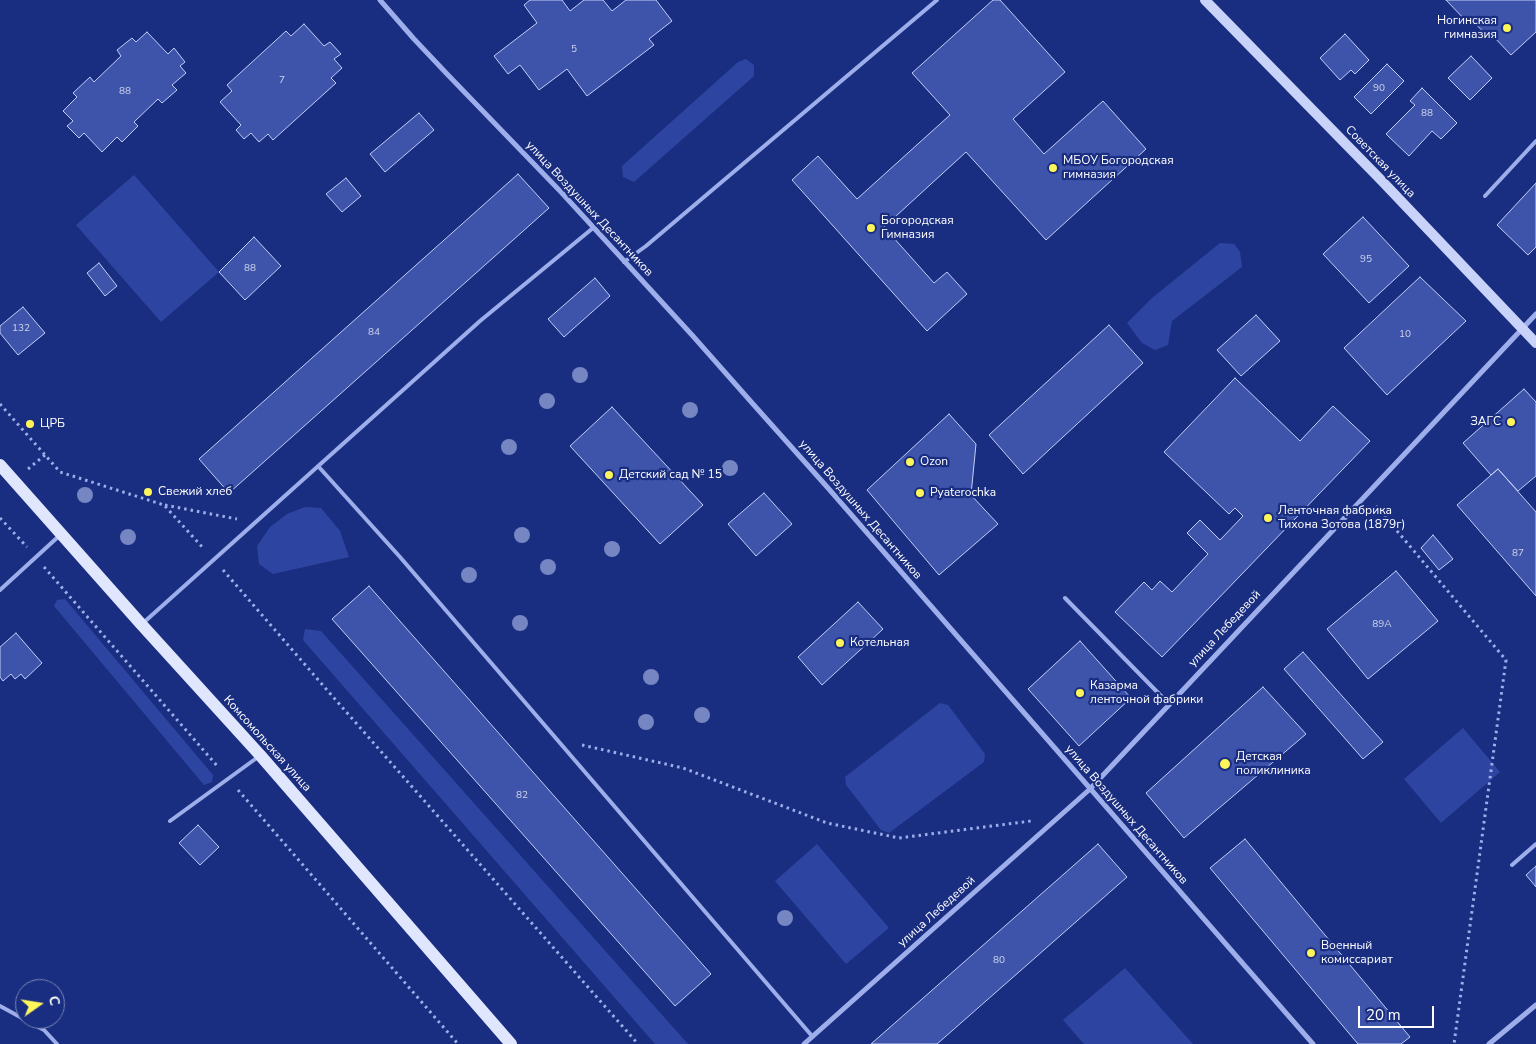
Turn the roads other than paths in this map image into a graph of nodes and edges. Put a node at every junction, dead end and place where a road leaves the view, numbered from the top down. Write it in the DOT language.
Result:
graph roads {
  1 [pos="380,0"];
  2 [pos="937,0"];
  3 [pos="1205,0"];
  4 [pos="1536,141"];
  5 [pos="1485,196"];
  6 [pos="593,228"];
  7 [pos="624,262"];
  8 [pos="1536,314"];
  9 [pos="1522,328"];
  10 [pos="1536,343"];
  11 [pos="0,465"];
  12 [pos="318,466"];
  13 [pos="61,534"];
  14 [pos="0,590"];
  15 [pos="1065,598"];
  16 [pos="141,624"];
  17 [pos="1169,704"];
  18 [pos="260,755"];
  19 [pos="1090,789"];
  20 [pos="170,821"];
  21 [pos="1536,844"];
  22 [pos="1512,865"];
  23 [pos="1536,1005"];
  24 [pos="0,1006"];
  25 [pos="812,1036"];
  26 [pos="57,1044"];
  27 [pos="512,1044"];
  28 [pos="804,1044"];
  29 [pos="1313,1044"];
  30 [pos="1489,1044"];
  1 -- 6 [label="street, улица Воздушных Десантников"];
  2 -- 7 [label="lane"];
  3 -- 9 [label="street, Советская улица"];
  4 -- 5 [label="lane"];
  6 -- 7 [label="street, улица Воздушных Десантников"];
  6 -- 12 [label="lane"];
  7 -- 19 [label="street, улица Воздушных Десантников"];
  8 -- 9 [label="street, улица Лебедевой"];
  9 -- 10 [label="street, Советская улица"];
  9 -- 17 [label="street, улица Лебедевой"];
  11 -- 13 [label="main road, Комсомольская улица"];
  12 -- 16 [label="lane"];
  12 -- 25 [label="lane"];
  13 -- 14 [label="lane"];
  13 -- 16 [label="main road, Комсомольская улица"];
  15 -- 17 [label="lane"];
  16 -- 18 [label="main road, Комсомольская улица"];
  17 -- 19 [label="street, улица Лебедевой"];
  18 -- 20 [label="lane"];
  18 -- 27 [label="main road, Комсомольская улица"];
  19 -- 25 [label="street, улица Лебедевой"];
  19 -- 29 [label="street, улица Воздушных Десантников"];
  21 -- 22 [label="lane"];
  23 -- 30 [label="street"];
  24 -- 26 [label="lane"];
  25 -- 28 [label="street, улица Лебедевой"];
}
